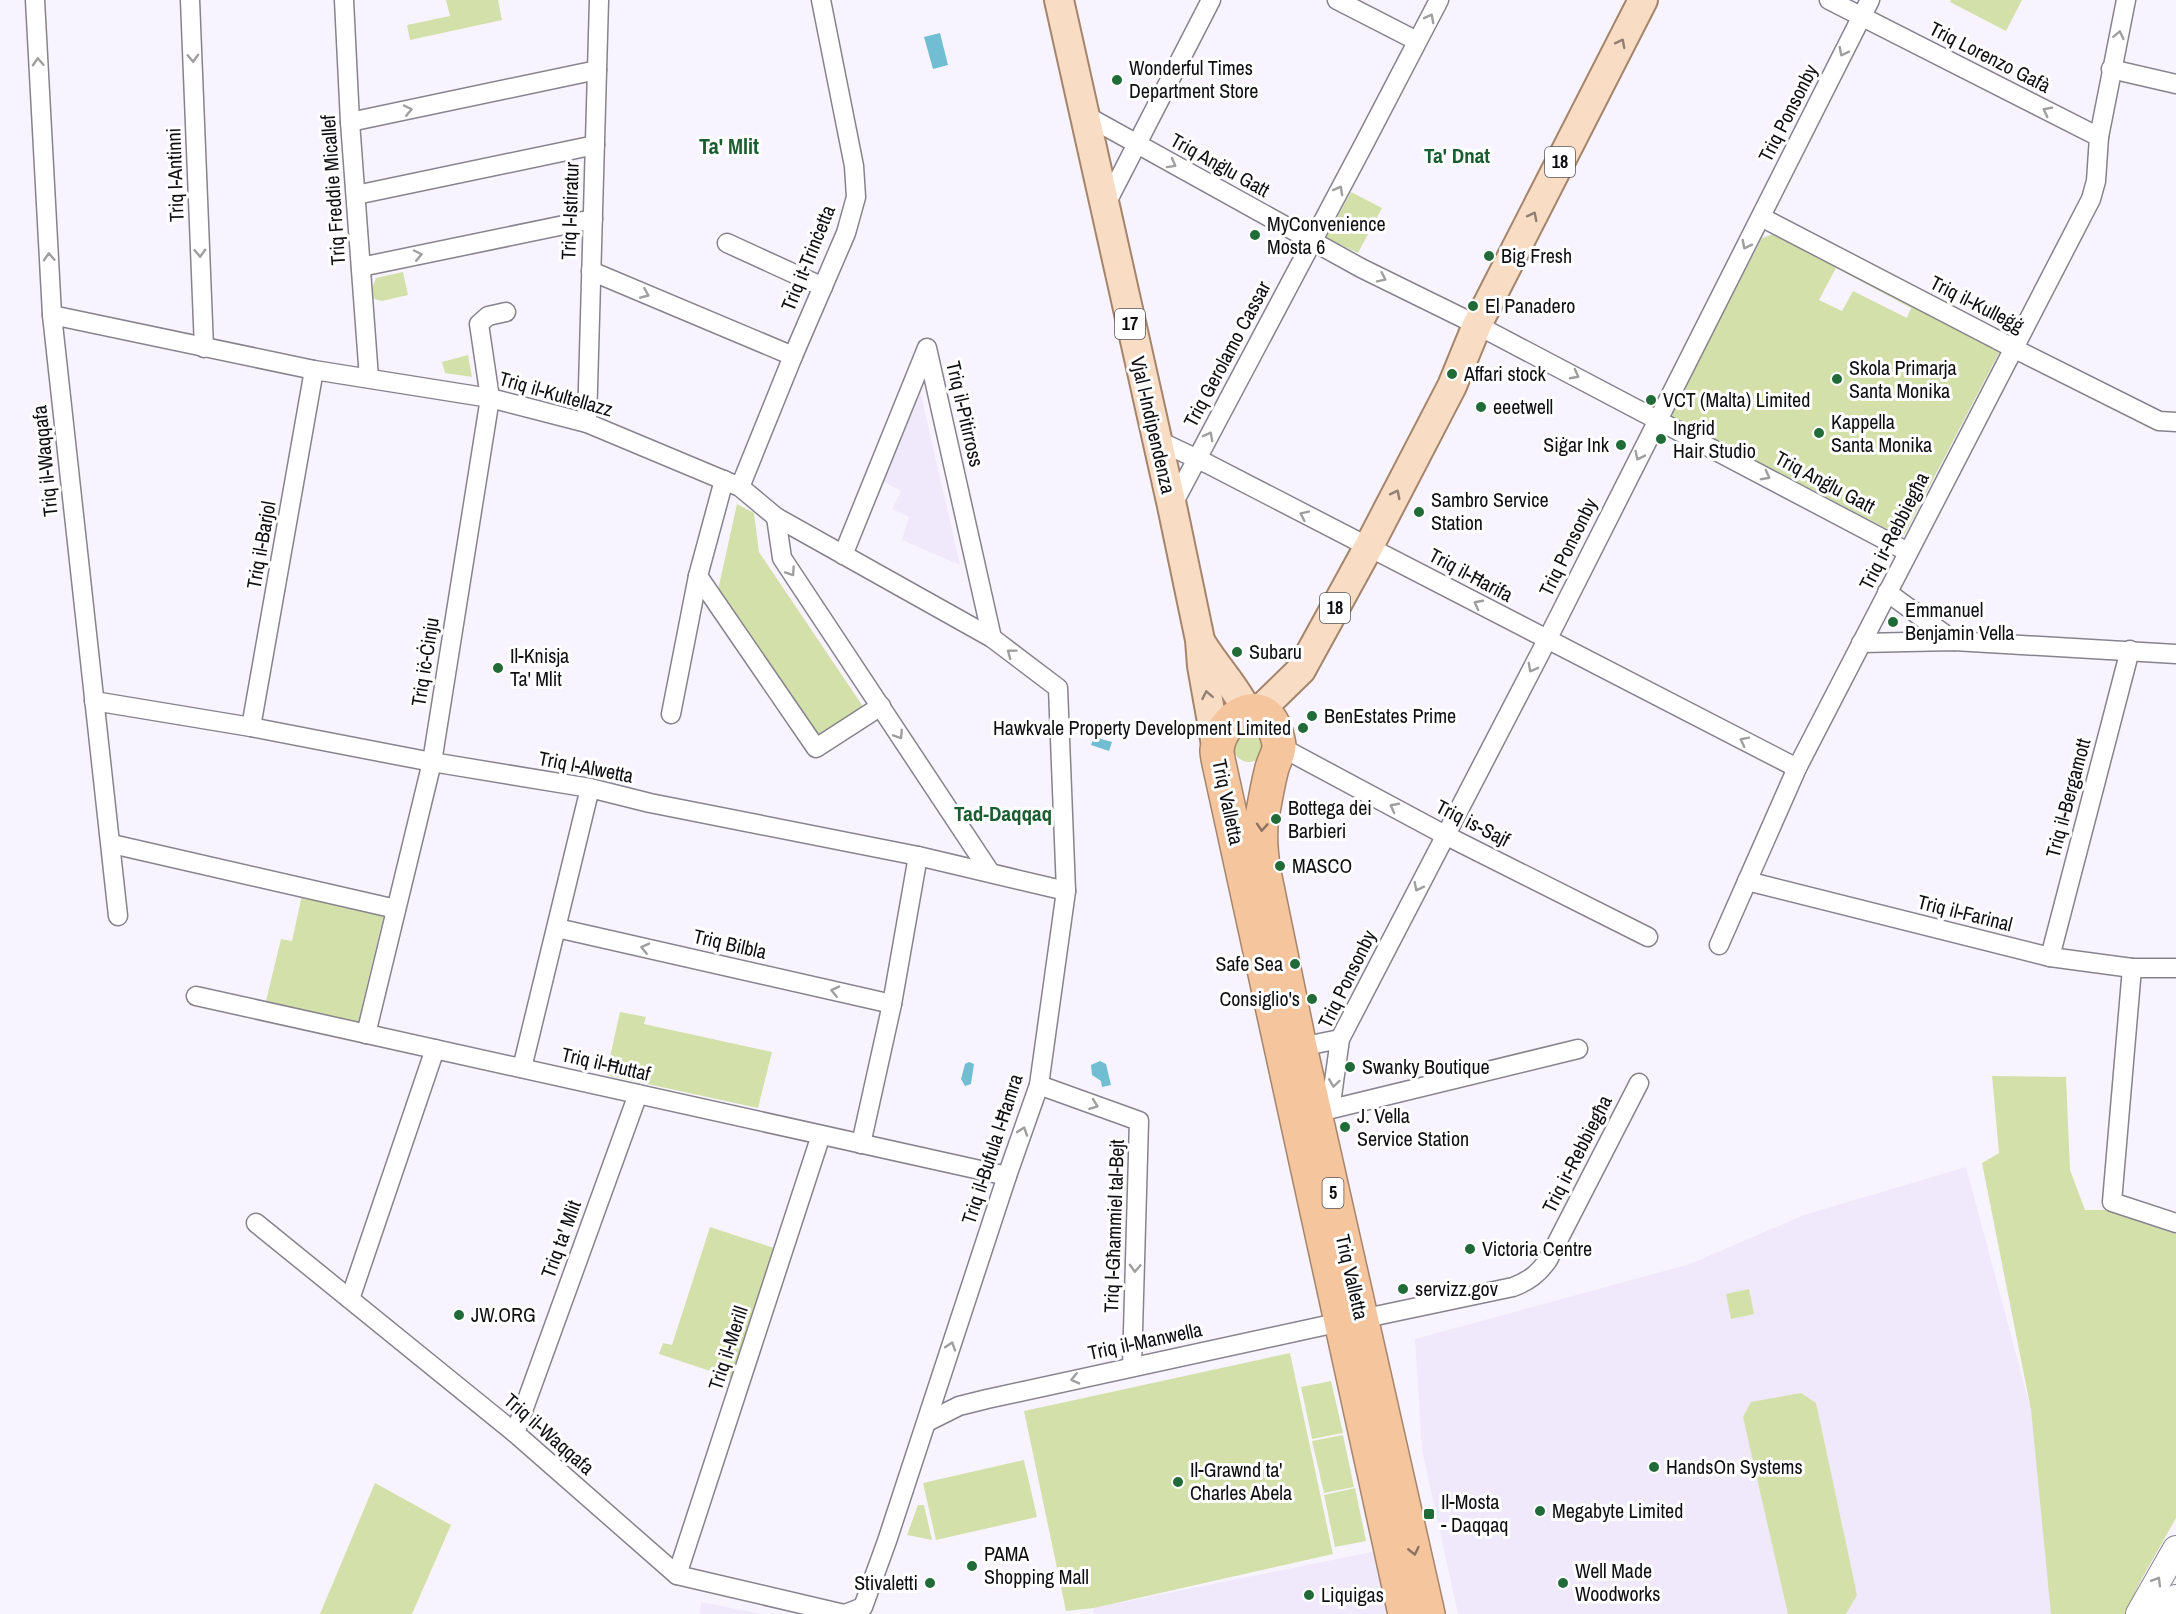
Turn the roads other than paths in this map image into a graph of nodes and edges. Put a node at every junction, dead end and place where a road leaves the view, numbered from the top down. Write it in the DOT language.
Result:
graph roads {
  1 [pos="35,0"];
  2 [pos="190,0"];
  3 [pos="344,0"];
  4 [pos="599,0"];
  5 [pos="821,0"];
  6 [pos="1059,0"];
  7 [pos="1211,0"];
  8 [pos="1337,0"];
  9 [pos="1439,0"];
  10 [pos="1643,0"];
  11 [pos="1829,0"];
  12 [pos="2126,0"];
  13 [pos="1865,8"];
  14 [pos="1418,41"];
  15 [pos="2111,69"];
  16 [pos="597,70"];
  17 [pos="2176,84"];
  18 [pos="1085,115"];
  19 [pos="350,122"];
  20 [pos="2099,137"];
  21 [pos="595,144"];
  22 [pos="1138,144"];
  23 [pos="356,195"];
  24 [pos="1104,207"];
  25 [pos="1761,217"];
  26 [pos="593,219"];
  27 [pos="1311,242"];
  28 [pos="727,243"];
  29 [pos="361,267"];
  30 [pos="591,271"];
  31 [pos="823,287"];
  32 [pos="506,312"];
  33 [pos="52,315"];
  34 [pos="1477,325"];
  35 [pos="204,348"];
  36 [pos="2013,348"];
  37 [pos="793,356"];
  38 [pos="314,370"];
  39 [pos="369,378"];
  40 [pos="490,398"];
  41 [pos="1657,419"];
  42 [pos="2176,422"];
  43 [pos="587,423"];
  44 [pos="1157,440"];
  45 [pos="1197,458"];
  46 [pos="732,483"];
  47 [pos="1172,506"];
  48 [pos="776,517"];
  49 [pos="1369,546"];
  50 [pos="1908,552"];
  51 [pos="843,555"];
  52 [pos="698,576"];
  53 [pos="1887,592"];
  54 [pos="992,638"];
  55 [pos="1200,640"];
  56 [pos="1547,640"];
  57 [pos="1954,641"];
  58 [pos="1861,643"];
  59 [pos="2130,650"];
  60 [pos="2176,654"];
  61 [pos="1058,688"];
  62 [pos="94,701"];
  63 [pos="880,706"];
  64 [pos="1253,711"];
  65 [pos="671,714"];
  66 [pos="252,728"];
  67 [pos="1279,746"];
  68 [pos="1217,750"];
  69 [pos="432,762"];
  70 [pos="1797,768"];
  71 [pos="590,789"];
  72 [pos="1445,835"];
  73 [pos="112,844"];
  74 [pos="918,856"];
  75 [pos="990,872"];
  76 [pos="1747,881"];
  77 [pos="1066,891"];
  78 [pos="396,909"];
  79 [pos="118,916"];
  80 [pos="557,928"];
  81 [pos="1648,937"];
  82 [pos="1719,945"];
  83 [pos="2050,957"];
  84 [pos="2133,968"];
  85 [pos="2176,968"];
  86 [pos="196,996"];
  87 [pos="892,1004"];
  88 [pos="366,1034"];
  89 [pos="1340,1039"];
  90 [pos="1300,1047"];
  91 [pos="435,1049"];
  92 [pos="1578,1049"];
  93 [pos="522,1068"];
  94 [pos="1639,1083"];
  95 [pos="1039,1085"];
  96 [pos="638,1094"];
  97 [pos="1316,1113"];
  98 [pos="821,1135"];
  99 [pos="861,1144"];
  100 [pos="1007,1176"];
  101 [pos="256,1223"];
  102 [pos="2176,1223"];
  103 [pos="350,1299"];
  104 [pos="1351,1320"];
  105 [pos="1132,1366"];
  106 [pos="939,1383"];
  107 [pos="958,1406"];
  108 [pos="927,1422"];
  109 [pos="515,1433"];
  110 [pos="2176,1549"];
  111 [pos="677,1575"];
  112 [pos="2176,1598"];
  113 [pos="863,1607"];
  114 [pos="844,1614"];
  115 [pos="1405,1614"];
  116 [pos="1428,1614"];
  117 [pos="2139,1614"];
  118 [pos="2166,1614"];
  33 -- 1 [label="street, Triq il-Waqqafa, one-way"];
  2 -- 35 [label="street, Triq l-Antinni, one-way"];
  3 -- 19 [label="street, Triq Freddie Micallef"];
  4 -- 16 [label="street, Triq l-Istiratur"];
  5 -- 31 [label="street, Triq it-Trinċetta"];
  6 -- 18 [label="main road, Vjal l-Indipendenza / 17"];
  7 -- 22 [label="street"];
  8 -- 14 [label="street"];
  14 -- 9 [label="street, Triq Gerolamo Cassar, one-way"];
  34 -- 10 [label="main road, 18, one-way"];
  11 -- 13 [label="street, Triq Lorenzo Gafà"];
  15 -- 12 [label="street, Triq ir-Rebbiegħa, one-way"];
  20 -- 13 [label="street, Triq Lorenzo Gafà, one-way"];
  13 -- 25 [label="street, Triq Ponsonby, one-way"];
  27 -- 14 [label="street, Triq Gerolamo Cassar, one-way"];
  15 -- 17 [label="street"];
  15 -- 20 [label="street, Triq ir-Rebbiegħa"];
  19 -- 16 [label="street, one-way"];
  16 -- 21 [label="street, Triq l-Istiratur"];
  18 -- 22 [label="street, Triq Anġlu Gatt"];
  18 -- 24 [label="main road, Vjal l-Indipendenza / 17"];
  19 -- 23 [label="street, Triq Freddie Micallef"];
  20 -- 36 [label="street, Triq ir-Rebbiegħa"];
  21 -- 23 [label="street"];
  21 -- 26 [label="street, Triq l-Istiratur"];
  22 -- 24 [label="street"];
  22 -- 27 [label="street, Triq Anġlu Gatt, one-way"];
  23 -- 29 [label="street, Triq Freddie Micallef"];
  24 -- 44 [label="main road, Vjal l-Indipendenza / 17"];
  25 -- 36 [label="street, Triq il-Kulleġġ"];
  25 -- 41 [label="street, Triq Ponsonby, one-way"];
  29 -- 26 [label="street, one-way"];
  26 -- 30 [label="street, Triq l-Istiratur"];
  27 -- 34 [label="street, Triq Anġlu Gatt, one-way"];
  45 -- 27 [label="street, Triq Gerolamo Cassar, one-way"];
  28 -- 31 [label="street"];
  29 -- 39 [label="street, Triq Freddie Micallef"];
  30 -- 37 [label="street, one-way"];
  30 -- 43 [label="street, Triq l-Istiratur"];
  31 -- 37 [label="street, Triq it-Trinċetta"];
  32 -- 40 [label="street, Triq iċ-Ċinju"];
  33 -- 35 [label="street, Triq il-Kultellazz"];
  33 -- 62 [label="street, Triq il-Waqqafa"];
  34 -- 41 [label="street, Triq Anġlu Gatt, one-way"];
  49 -- 34 [label="main road, 18, one-way"];
  35 -- 38 [label="street, Triq il-Kultellazz"];
  36 -- 42 [label="street, Triq il-Kulleġġ"];
  36 -- 50 [label="street, Triq ir-Rebbiegħa"];
  37 -- 46 [label="street, Triq it-Trinċetta"];
  38 -- 39 [label="street, Triq il-Kultellazz"];
  38 -- 66 [label="street, Triq il-Barjol"];
  39 -- 40 [label="street, Triq il-Kultellazz"];
  40 -- 43 [label="street, Triq il-Kultellazz"];
  40 -- 69 [label="street, Triq iċ-Ċinju"];
  41 -- 50 [label="street, Triq Anġlu Gatt, one-way"];
  41 -- 56 [label="street, Triq Ponsonby, one-way"];
  43 -- 46 [label="street, Triq il-Kultellazz"];
  44 -- 45 [label="street, Triq il-Ħarifa"];
  44 -- 47 [label="main road, Vjal l-Indipendenza / 17"];
  45 -- 47 [label="street, Triq Gerolamo Cassar"];
  49 -- 45 [label="street, Triq il-Ħarifa, one-way"];
  46 -- 48 [label="street, Triq il-Kultellazz"];
  46 -- 52 [label="street, Triq it-Trinċetta"];
  47 -- 55 [label="main road, Vjal l-Indipendenza / 17"];
  48 -- 51 [label="street, Triq il-Kultellazz"];
  48 -- 63 [label="street, one-way"];
  56 -- 49 [label="street, Triq il-Ħarifa, one-way"];
  49 -- 64 [label="main road, 18"];
  50 -- 53 [label="street, Triq ir-Rebbiegħa"];
  51 -- 54 [label="street, Triq il-Kultellazz"];
  51 -- 54 [label="street, Triq il-Pitirross"];
  52 -- 63 [label="street"];
  52 -- 65 [label="street, Triq it-Trinċetta"];
  53 -- 57 [label="street"];
  53 -- 58 [label="street, Triq ir-Rebbiegħa"];
  61 -- 54 [label="street, Triq il-Kultellazz, one-way"];
  55 -- 64 [label="main road, Vjal l-Indipendenza / 17"];
  68 -- 55 [label="main road, Vjal l-Indipendenza / 17, one-way"];
  70 -- 56 [label="street, Triq il-Ħarifa, one-way"];
  56 -- 72 [label="street, Triq Ponsonby, one-way"];
  57 -- 58 [label="street"];
  57 -- 59 [label="street"];
  58 -- 70 [label="street, Triq ir-Rebbiegħa"];
  59 -- 60 [label="street"];
  59 -- 83 [label="street, Triq il-Bergamott"];
  61 -- 77 [label="street, Triq il-Bufula l-Ħamra"];
  62 -- 66 [label="street, Triq l-Alwetta"];
  62 -- 73 [label="street, Triq il-Waqqafa"];
  63 -- 75 [label="street, one-way"];
  64 -- 67 [label="highway"];
  64 -- 68 [label="highway, Triq Valletta"];
  66 -- 69 [label="street, Triq l-Alwetta"];
  72 -- 67 [label="street, Triq is-Sajf, one-way"];
  67 -- 90 [label="highway, Triq Valletta / 5, one-way"];
  68 -- 104 [label="highway, Triq Valletta / 5"];
  69 -- 71 [label="street, Triq l-Alwetta"];
  69 -- 78 [label="street, Triq iċ-Ċinju"];
  70 -- 76 [label="street, Triq ir-Rebbiegħa"];
  71 -- 74 [label="street, Triq l-Alwetta"];
  71 -- 80 [label="street"];
  72 -- 81 [label="street, Triq is-Sajf"];
  72 -- 89 [label="street, Triq Ponsonby, one-way"];
  73 -- 78 [label="street"];
  73 -- 79 [label="street, Triq il-Waqqafa"];
  74 -- 75 [label="street, Triq l-Alwetta"];
  74 -- 87 [label="street"];
  75 -- 77 [label="street, Triq l-Alwetta"];
  76 -- 82 [label="street, Triq ir-Rebbiegħa"];
  76 -- 83 [label="street, Triq il-Farinal"];
  77 -- 95 [label="street, Triq il-Bufula l-Ħamra"];
  78 -- 88 [label="street, Triq iċ-Ċinju"];
  87 -- 80 [label="street, Triq Bilbla, one-way"];
  80 -- 93 [label="street"];
  83 -- 84 [label="street, Triq il-Farinal"];
  84 -- 85 [label="street, Triq il-Farinal"];
  84 -- 102 [label="street"];
  86 -- 88 [label="street, Triq il-Ħuttaf"];
  87 -- 99 [label="street"];
  88 -- 91 [label="street, Triq il-Ħuttaf"];
  89 -- 90 [label="street"];
  89 -- 97 [label="street, Triq Ponsonby, one-way"];
  90 -- 97 [label="highway, Triq Valletta / 5"];
  91 -- 93 [label="street, Triq il-Ħuttaf"];
  91 -- 103 [label="street"];
  92 -- 97 [label="street"];
  93 -- 96 [label="street, Triq il-Ħuttaf"];
  94 -- 104 [label="street, Triq ir-Rebbiegħa"];
  100 -- 95 [label="street, Triq il-Bufula l-Ħamra, one-way"];
  95 -- 105 [label="street, Triq l-Għammiel tal-Bejt, one-way"];
  96 -- 98 [label="street, Triq il-Ħuttaf"];
  96 -- 109 [label="street, Triq ta' Mlit"];
  97 -- 104 [label="highway, Triq Valletta / 5"];
  98 -- 99 [label="street, Triq il-Ħuttaf"];
  98 -- 111 [label="street, Triq il-Merill"];
  99 -- 100 [label="street, Triq il-Ħuttaf"];
  106 -- 100 [label="street, Triq il-Bufula l-Ħamra, one-way"];
  101 -- 103 [label="street, Triq il-Waqqafa"];
  103 -- 109 [label="street, Triq il-Waqqafa"];
  104 -- 105 [label="street, Triq il-Manwella"];
  104 -- 115 [label="highway, Triq Valletta / 5"];
  104 -- 116 [label="highway, Triq Valletta / 5, one-way"];
  105 -- 107 [label="street, Triq il-Manwella, one-way"];
  106 -- 107 [label="street"];
  106 -- 108 [label="street, Triq il-Bufula l-Ħamra"];
  107 -- 108 [label="street, Triq il-Manwella"];
  108 -- 113 [label="street, Triq il-Bufula l-Ħamra"];
  109 -- 111 [label="street, Triq il-Waqqafa"];
  117 -- 110 [label="street, one-way"];
  111 -- 114 [label="street, Triq il-Waqqafa"];
  112 -- 118 [label="street"];
  113 -- 114 [label="street, Triq il-Waqqafa"];
}
